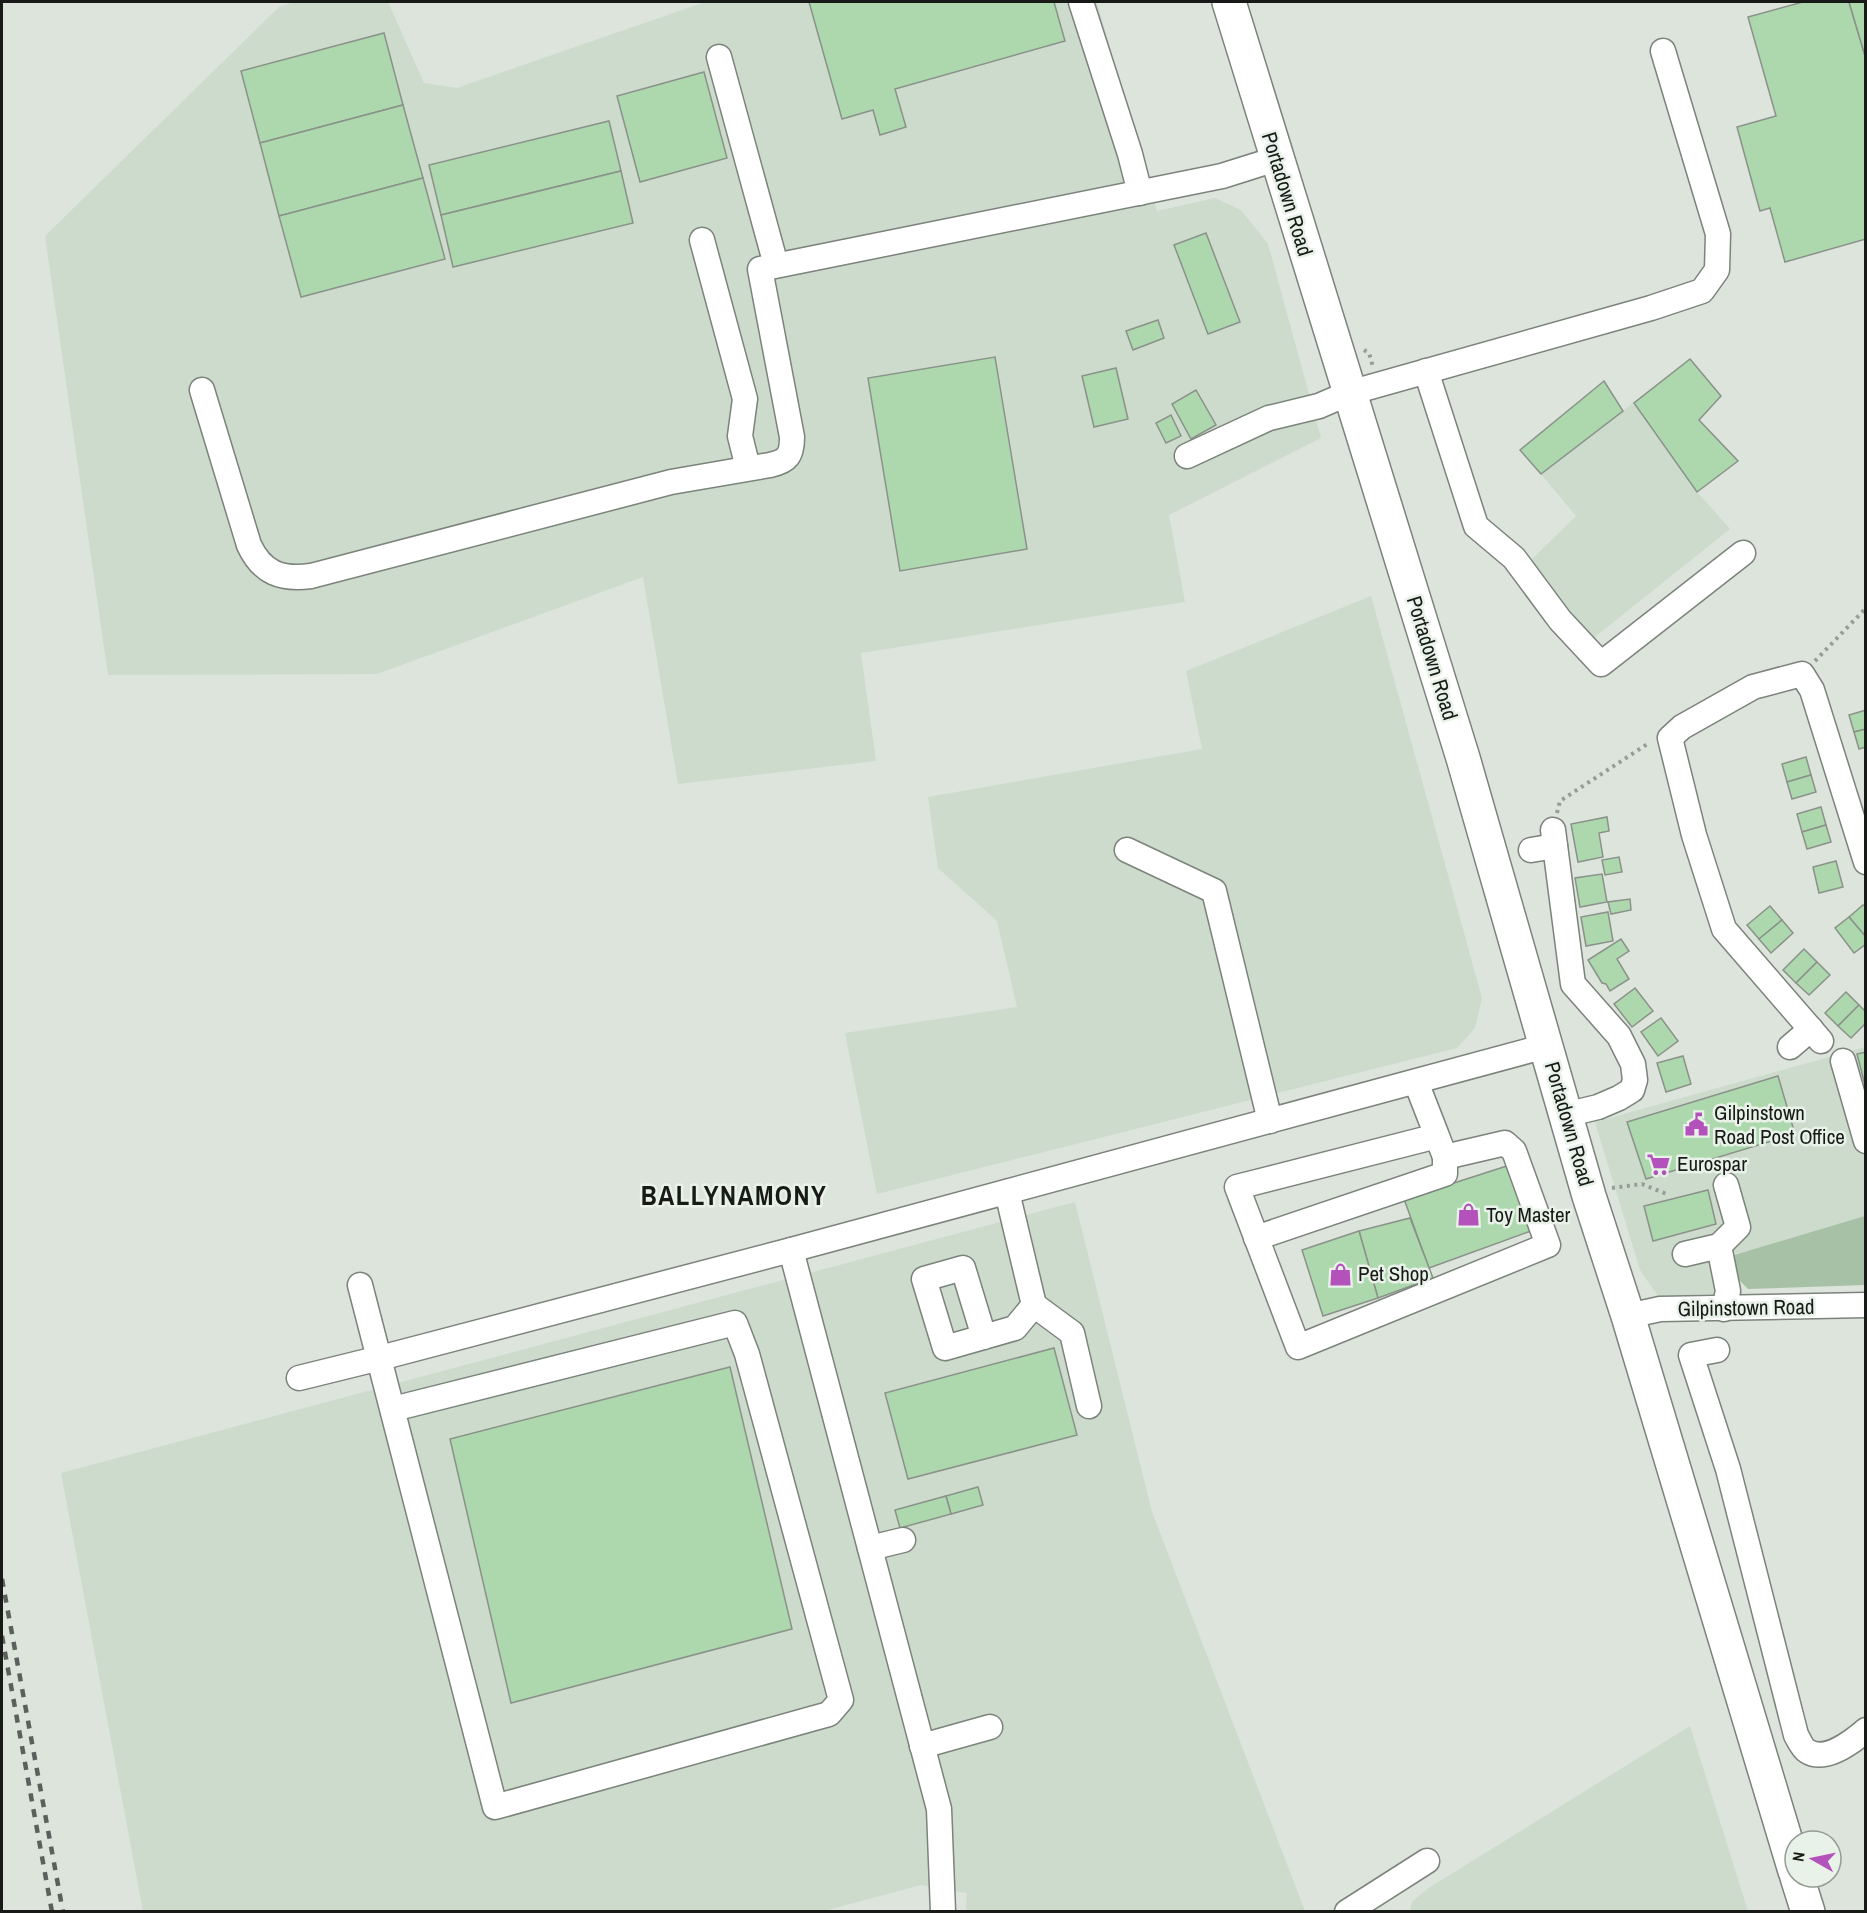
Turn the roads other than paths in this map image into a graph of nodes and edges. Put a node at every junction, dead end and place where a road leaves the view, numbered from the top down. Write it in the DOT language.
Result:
graph roads {
  1 [pos="1082,2"];
  2 [pos="1229,2"];
  3 [pos="1663,51"];
  4 [pos="719,57"];
  5 [pos="1276,159"];
  6 [pos="1140,193"];
  7 [pos="702,240"];
  8 [pos="776,265"];
  9 [pos="1426,371"];
  10 [pos="202,390"];
  11 [pos="1349,393"];
  12 [pos="1187,456"];
  13 [pos="748,468"];
  14 [pos="1743,553"];
  15 [pos="1127,850"];
  16 [pos="1531,850"];
  17 [pos="1866,862"];
  18 [pos="1546,1046"];
  19 [pos="1790,1047"];
  20 [pos="1844,1061"];
  21 [pos="1416,1082"];
  22 [pos="1566,1115"];
  23 [pos="1270,1121"];
  24 [pos="1864,1127"];
  25 [pos="1441,1147"];
  26 [pos="1726,1185"];
  27 [pos="1007,1192"];
  28 [pos="1256,1238"];
  29 [pos="1719,1246"];
  30 [pos="791,1250"];
  31 [pos="1686,1254"];
  32 [pos="360,1285"];
  33 [pos="1034,1305"];
  34 [pos="1866,1305"];
  35 [pos="1724,1309"];
  36 [pos="1628,1316"];
  37 [pos="984,1337"];
  38 [pos="1718,1350"];
  39 [pos="380,1358"];
  40 [pos="299,1378"];
  41 [pos="1089,1406"];
  42 [pos="393,1409"];
  43 [pos="903,1540"];
  44 [pos="870,1548"];
  45 [pos="990,1727"];
  46 [pos="1866,1730"];
  47 [pos="922,1746"];
  48 [pos="1783,1830"];
  49 [pos="1427,1861"];
  50 [pos="1801,1889"];
  51 [pos="1363,1907"];
  52 [pos="943,1911"];
  53 [pos="1808,1911"];
  1 -- 6 [label="street"];
  2 -- 5 [label="highway, Portadown Road"];
  3 -- 9 [label="street"];
  4 -- 8 [label="street"];
  5 -- 6 [label="street"];
  5 -- 11 [label="highway, Portadown Road"];
  6 -- 8 [label="street"];
  7 -- 13 [label="street"];
  8 -- 13 [label="street"];
  9 -- 11 [label="street"];
  9 -- 14 [label="street"];
  10 -- 13 [label="street"];
  11 -- 12 [label="street"];
  11 -- 18 [label="highway, Portadown Road"];
  15 -- 23 [label="street"];
  16 -- 22 [label="street"];
  17 -- 19 [label="street"];
  18 -- 21 [label="street"];
  18 -- 22 [label="highway, Portadown Road"];
  20 -- 24 [label="street"];
  21 -- 23 [label="street"];
  21 -- 25 [label="street"];
  22 -- 36 [label="highway, Portadown Road"];
  23 -- 27 [label="street"];
  25 -- 28 [label="street"];
  25 -- 28 [label="street"];
  25 -- 28 [label="street"];
  26 -- 29 [label="street"];
  27 -- 30 [label="street"];
  27 -- 33 [label="street"];
  29 -- 31 [label="street"];
  29 -- 35 [label="street"];
  30 -- 39 [label="street"];
  30 -- 44 [label="street"];
  32 -- 39 [label="street"];
  33 -- 37 [label="street"];
  33 -- 41 [label="street"];
  34 -- 35 [label="street, Gilpinstown Road"];
  35 -- 36 [label="street, Gilpinstown Road"];
  36 -- 48 [label="highway, Portadown Road"];
  38 -- 46 [label="street"];
  39 -- 40 [label="street"];
  39 -- 42 [label="street"];
  42 -- 42 [label="street"];
  43 -- 44 [label="street"];
  44 -- 47 [label="street"];
  45 -- 47 [label="street"];
  47 -- 52 [label="street"];
  49 -- 51 [label="street"];
  50 -- 53 [label="highway"];
}
